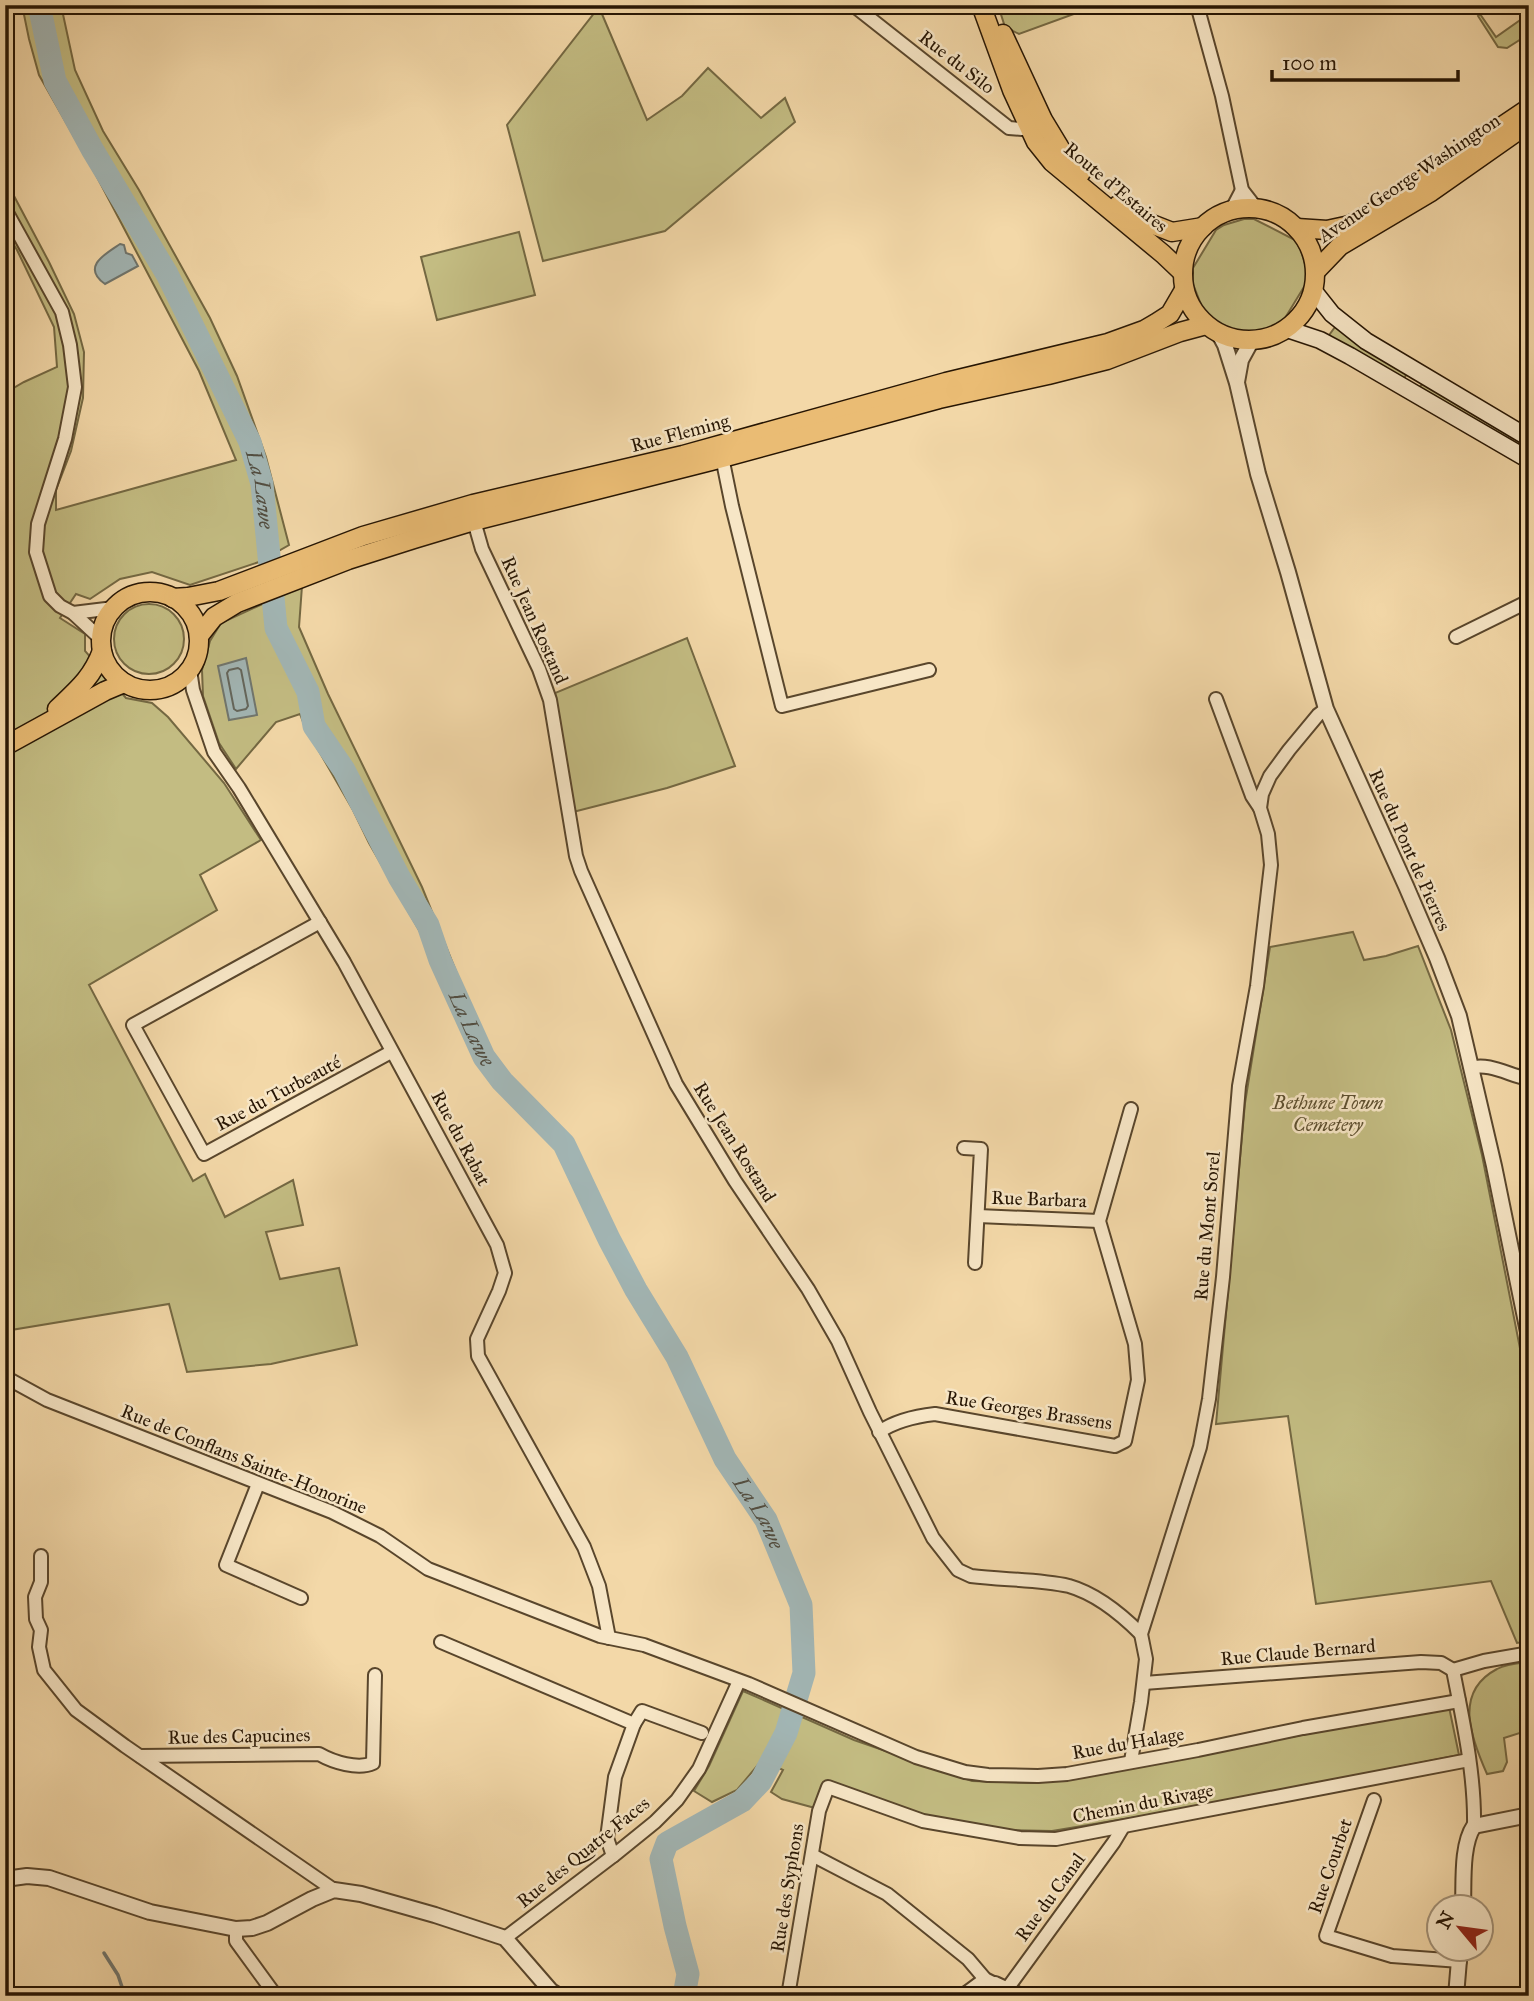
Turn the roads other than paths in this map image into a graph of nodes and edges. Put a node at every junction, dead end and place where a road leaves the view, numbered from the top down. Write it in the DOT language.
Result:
graph roads {
  1 [pos="853,5"];
  2 [pos="981,5"];
  3 [pos="992,5"];
  4 [pos="1197,5"];
  5 [pos="1529,108"];
  6 [pos="1529,123"];
  7 [pos="1036,124"];
  8 [pos="1242,188"];
  9 [pos="1256,208"];
  10 [pos="5,209"];
  11 [pos="1231,211"];
  12 [pos="1203,227"];
  13 [pos="1297,228"];
  14 [pos="1316,271"];
  15 [pos="1184,281"];
  16 [pos="1313,290"];
  17 [pos="1287,328"];
  18 [pos="1213,330"];
  19 [pos="1252,340"];
  20 [pos="1237,383"];
  21 [pos="1529,438"];
  22 [pos="722,457"];
  23 [pos="1529,460"];
  24 [pos="474,521"];
  25 [pos="289,573"];
  26 [pos="259,586"];
  27 [pos="173,598"];
  28 [pos="1529,601"];
  29 [pos="114,608"];
  30 [pos="73,613"];
  31 [pos="199,636"];
  32 [pos="1457,638"];
  33 [pos="102,645"];
  34 [pos="190,670"];
  35 [pos="929,670"];
  36 [pos="124,683"];
  37 [pos="1216,699"];
  38 [pos="1326,709"];
  39 [pos="40,726"];
  40 [pos="5,746"];
  41 [pos="1260,808"];
  42 [pos="320,922"];
  43 [pos="391,1052"];
  44 [pos="1471,1068"];
  45 [pos="1529,1079"];
  46 [pos="1131,1109"];
  47 [pos="964,1148"];
  48 [pos="978,1216"];
  49 [pos="1099,1221"];
  50 [pos="975,1263"];
  51 [pos="1529,1337"];
  52 [pos="5,1377"];
  53 [pos="879,1432"];
  54 [pos="258,1484"];
  55 [pos="41,1556"];
  56 [pos="301,1598"];
  57 [pos="1141,1633"];
  58 [pos="609,1638"];
  59 [pos="441,1642"];
  60 [pos="1529,1653"];
  61 [pos="1453,1670"];
  62 [pos="375,1675"];
  63 [pos="739,1681"];
  64 [pos="1144,1684"];
  65 [pos="779,1698"];
  66 [pos="1460,1705"];
  67 [pos="634,1724"];
  68 [pos="702,1732"];
  69 [pos="1468,1755"];
  70 [pos="140,1756"];
  71 [pos="1131,1761"];
  72 [pos="828,1787"];
  73 [pos="1374,1800"];
  74 [pos="1529,1815"];
  75 [pos="1474,1826"];
  76 [pos="1123,1827"];
  77 [pos="812,1855"];
  78 [pos="613,1856"];
  79 [pos="5,1880"];
  80 [pos="334,1890"];
  81 [pos="1464,1892"];
  82 [pos="236,1929"];
  83 [pos="505,1938"];
  84 [pos="1426,1956"];
  85 [pos="1459,1962"];
  86 [pos="995,1987"];
  87 [pos="276,1996"];
  88 [pos="559,1996"];
  89 [pos="788,1996"];
  90 [pos="962,1996"];
  91 [pos="1021,1996"];
  92 [pos="1456,1996"];
  1 -- 7 [label="street, Rue du Silo"];
  2 -- 7 [label="main road"];
  3 -- 7 [label="main road"];
  4 -- 8 [label="street"];
  5 -- 13 [label="main road, Avenue George Washington"];
  6 -- 14 [label="main road, Avenue George Washington"];
  7 -- 12 [label="main road, Route d'Estaires"];
  7 -- 15 [label="main road, Route d'Estaires"];
  8 -- 9 [label="street"];
  8 -- 11 [label="street"];
  9 -- 11 [label="main road"];
  9 -- 13 [label="main road"];
  10 -- 30 [label="street"];
  11 -- 12 [label="main road"];
  12 -- 15 [label="main road"];
  13 -- 14 [label="main road"];
  14 -- 16 [label="main road"];
  15 -- 18 [label="main road"];
  15 -- 25 [label="main road, Rue Fleming"];
  16 -- 17 [label="main road"];
  16 -- 21 [label="main road"];
  17 -- 19 [label="main road"];
  17 -- 23 [label="main road"];
  18 -- 19 [label="main road"];
  18 -- 20 [label="street, Rue du Pont de Pierres"];
  18 -- 22 [label="main road, Rue Fleming"];
  19 -- 20 [label="street, Rue du Pont de Pierres"];
  20 -- 38 [label="street, Rue du Pont de Pierres"];
  22 -- 24 [label="main road, Rue Fleming"];
  22 -- 35 [label="street"];
  24 -- 25 [label="main road, Rue Fleming"];
  24 -- 53 [label="street, Rue Jean Rostand"];
  25 -- 26 [label="main road, Rue Fleming"];
  26 -- 27 [label="main road, Rue Fleming"];
  26 -- 31 [label="main road, Rue Fleming"];
  27 -- 29 [label="main road"];
  27 -- 31 [label="main road"];
  28 -- 32 [label="street"];
  29 -- 30 [label="street"];
  29 -- 33 [label="main road"];
  30 -- 33 [label="street"];
  31 -- 34 [label="main road"];
  33 -- 36 [label="main road"];
  33 -- 39 [label="main road"];
  34 -- 36 [label="main road"];
  34 -- 42 [label="street, Rue du Rabat"];
  36 -- 39 [label="main road"];
  37 -- 41 [label="street, Rue du Mont Sorel"];
  38 -- 41 [label="street"];
  38 -- 44 [label="street, Rue du Pont de Pierres"];
  39 -- 40 [label="main road"];
  41 -- 57 [label="street, Rue du Mont Sorel"];
  42 -- 43 [label="street, Rue du Rabat"];
  42 -- 43 [label="street, Rue du Turbeauté"];
  43 -- 58 [label="street, Rue du Rabat"];
  44 -- 45 [label="street"];
  44 -- 51 [label="street, Rue du Pont de Pierres"];
  46 -- 49 [label="street"];
  47 -- 48 [label="street, Rue Barbara"];
  48 -- 49 [label="street, Rue Barbara"];
  48 -- 50 [label="street, Rue Barbara"];
  49 -- 53 [label="street, Rue Georges Brassens"];
  52 -- 54 [label="street, Rue de Conflans Sainte-Honorine"];
  53 -- 57 [label="street, Rue Jean Rostand"];
  54 -- 56 [label="street"];
  54 -- 58 [label="street, Rue de Conflans Sainte-Honorine"];
  55 -- 70 [label="street, Rue des Capucines"];
  57 -- 64 [label="street, Rue du Mont Sorel"];
  58 -- 63 [label="street, Rue de Conflans Sainte-Honorine"];
  59 -- 67 [label="street"];
  60 -- 61 [label="street"];
  61 -- 64 [label="street, Rue Claude Bernard"];
  61 -- 66 [label="street"];
  62 -- 70 [label="street, Rue des Capucines"];
  63 -- 65 [label="street, Rue de Conflans Sainte-Honorine"];
  63 -- 78 [label="street, Rue des Quatre Faces"];
  64 -- 71 [label="street, Rue du Mont Sorel"];
  65 -- 71 [label="street, Rue du Halage"];
  66 -- 69 [label="street"];
  66 -- 71 [label="street, Rue du Halage"];
  67 -- 68 [label="street"];
  67 -- 78 [label="street"];
  69 -- 75 [label="street"];
  69 -- 76 [label="street, Chemin du Rivage"];
  70 -- 80 [label="street, Rue des Capucines"];
  72 -- 76 [label="street, Chemin du Rivage"];
  72 -- 77 [label="street, Rue des Syphons"];
  73 -- 84 [label="street, Rue Courbet"];
  74 -- 75 [label="street"];
  75 -- 81 [label="street"];
  76 -- 86 [label="street, Rue du Canal"];
  77 -- 86 [label="street"];
  77 -- 89 [label="street, Rue des Syphons"];
  78 -- 83 [label="street, Rue des Quatre Faces"];
  79 -- 82 [label="street"];
  80 -- 82 [label="street"];
  80 -- 83 [label="street"];
  82 -- 87 [label="street"];
  83 -- 88 [label="street"];
  85 -- 92 [label="street"];
  86 -- 90 [label="street, Rue du Canal"];
  86 -- 91 [label="street"];
}
